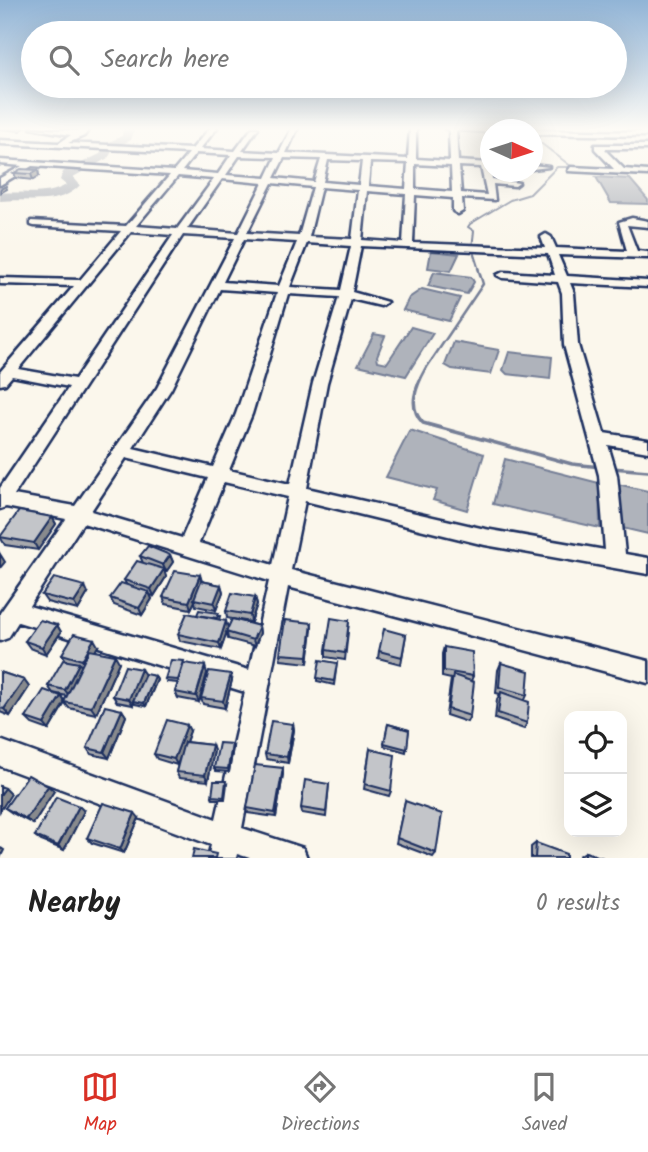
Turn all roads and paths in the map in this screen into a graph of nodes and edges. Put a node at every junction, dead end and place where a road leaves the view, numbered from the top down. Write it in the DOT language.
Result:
graph roads {
  1 [pos="23,168"];
  2 [pos="106,168"];
  3 [pos="178,168"];
  4 [pos="225,168"];
  5 [pos="275,168"];
  6 [pos="322,168"];
  7 [pos="365,168"];
  8 [pos="412,168"];
  9 [pos="455,168"];
  10 [pos="618,168"];
  11 [pos="571,169"];
  12 [pos="621,171"];
  13 [pos="174,173"];
  14 [pos="648,173"];
  15 [pos="218,177"];
  16 [pos="0,182"];
  17 [pos="268,182"];
  18 [pos="489,182"];
  19 [pos="502,182"];
  20 [pos="515,183"];
  21 [pos="318,186"];
  22 [pos="361,189"];
  23 [pos="410,193"];
  24 [pos="458,196"];
  25 [pos="458,211"];
  26 [pos="34,223"];
  27 [pos="648,224"];
  28 [pos="128,229"];
  29 [pos="180,232"];
  30 [pos="240,235"];
  31 [pos="303,239"];
  32 [pos="357,243"];
  33 [pos="549,243"];
  34 [pos="408,246"];
  35 [pos="648,255"];
  36 [pos="638,272"];
  37 [pos="503,275"];
  38 [pos="564,278"];
  39 [pos="0,281"];
  40 [pos="82,284"];
  41 [pos="215,285"];
  42 [pos="284,288"];
  43 [pos="346,294"];
  44 [pos="381,302"];
  45 [pos="4,376"];
  46 [pos="79,384"];
  47 [pos="598,438"];
  48 [pos="648,446"];
  49 [pos="120,451"];
  50 [pos="219,475"];
  51 [pos="298,494"];
  52 [pos="1,500"];
  53 [pos="77,514"];
  54 [pos="187,548"];
  55 [pos="616,560"];
  56 [pos="648,566"];
  57 [pos="280,576"];
  58 [pos="14,611"];
  59 [pos="0,631"];
  60 [pos="648,672"];
  61 [pos="257,684"];
  62 [pos="0,753"];
  63 [pos="223,847"];
  64 [pos="293,858"];
  1 -- 16 [label="street"];
  2 -- 13 [label="street"];
  3 -- 13 [label="street"];
  4 -- 15 [label="street"];
  5 -- 17 [label="street"];
  6 -- 21 [label="street"];
  7 -- 22 [label="street"];
  8 -- 23 [label="street"];
  9 -- 24 [label="street"];
  10 -- 12 [label="street"];
  11 -- 12 [label="street"];
  12 -- 14 [label="street"];
  13 -- 15 [label="street"];
  13 -- 28 [label="street"];
  15 -- 17 [label="street"];
  15 -- 29 [label="street"];
  17 -- 21 [label="street"];
  17 -- 30 [label="street"];
  18 -- 24 [label="street"];
  19 -- 20 [label="street"];
  21 -- 22 [label="street"];
  21 -- 31 [label="street"];
  22 -- 23 [label="street"];
  22 -- 32 [label="street"];
  23 -- 24 [label="street"];
  23 -- 34 [label="street"];
  24 -- 25 [label="street"];
  26 -- 28 [label="street"];
  27 -- 36 [label="street"];
  28 -- 29 [label="street"];
  28 -- 40 [label="street"];
  29 -- 30 [label="street"];
  29 -- 46 [label="street"];
  30 -- 31 [label="street"];
  30 -- 41 [label="street"];
  31 -- 32 [label="street"];
  31 -- 42 [label="street"];
  32 -- 34 [label="street"];
  32 -- 43 [label="street"];
  33 -- 34 [label="street"];
  33 -- 36 [label="street"];
  33 -- 38 [label="street"];
  35 -- 36 [label="street"];
  36 -- 38 [label="street"];
  37 -- 38 [label="street"];
  38 -- 47 [label="street"];
  39 -- 40 [label="street"];
  40 -- 45 [label="street"];
  41 -- 42 [label="street"];
  41 -- 49 [label="street"];
  42 -- 43 [label="street"];
  42 -- 50 [label="street"];
  43 -- 44 [label="street"];
  43 -- 51 [label="street"];
  45 -- 46 [label="street"];
  46 -- 52 [label="street"];
  47 -- 48 [label="street"];
  47 -- 55 [label="street"];
  49 -- 50 [label="street"];
  49 -- 53 [label="street"];
  50 -- 51 [label="street"];
  50 -- 54 [label="street"];
  51 -- 55 [label="street"];
  51 -- 57 [label="street"];
  52 -- 53 [label="street"];
  53 -- 54 [label="street"];
  53 -- 58 [label="street"];
  54 -- 57 [label="street"];
  55 -- 56 [label="street"];
  57 -- 60 [label="street"];
  57 -- 61 [label="street"];
  58 -- 59 [label="street"];
  58 -- 61 [label="street"];
  61 -- 63 [label="street"];
  62 -- 63 [label="street"];
  63 -- 64 [label="street"];
}
